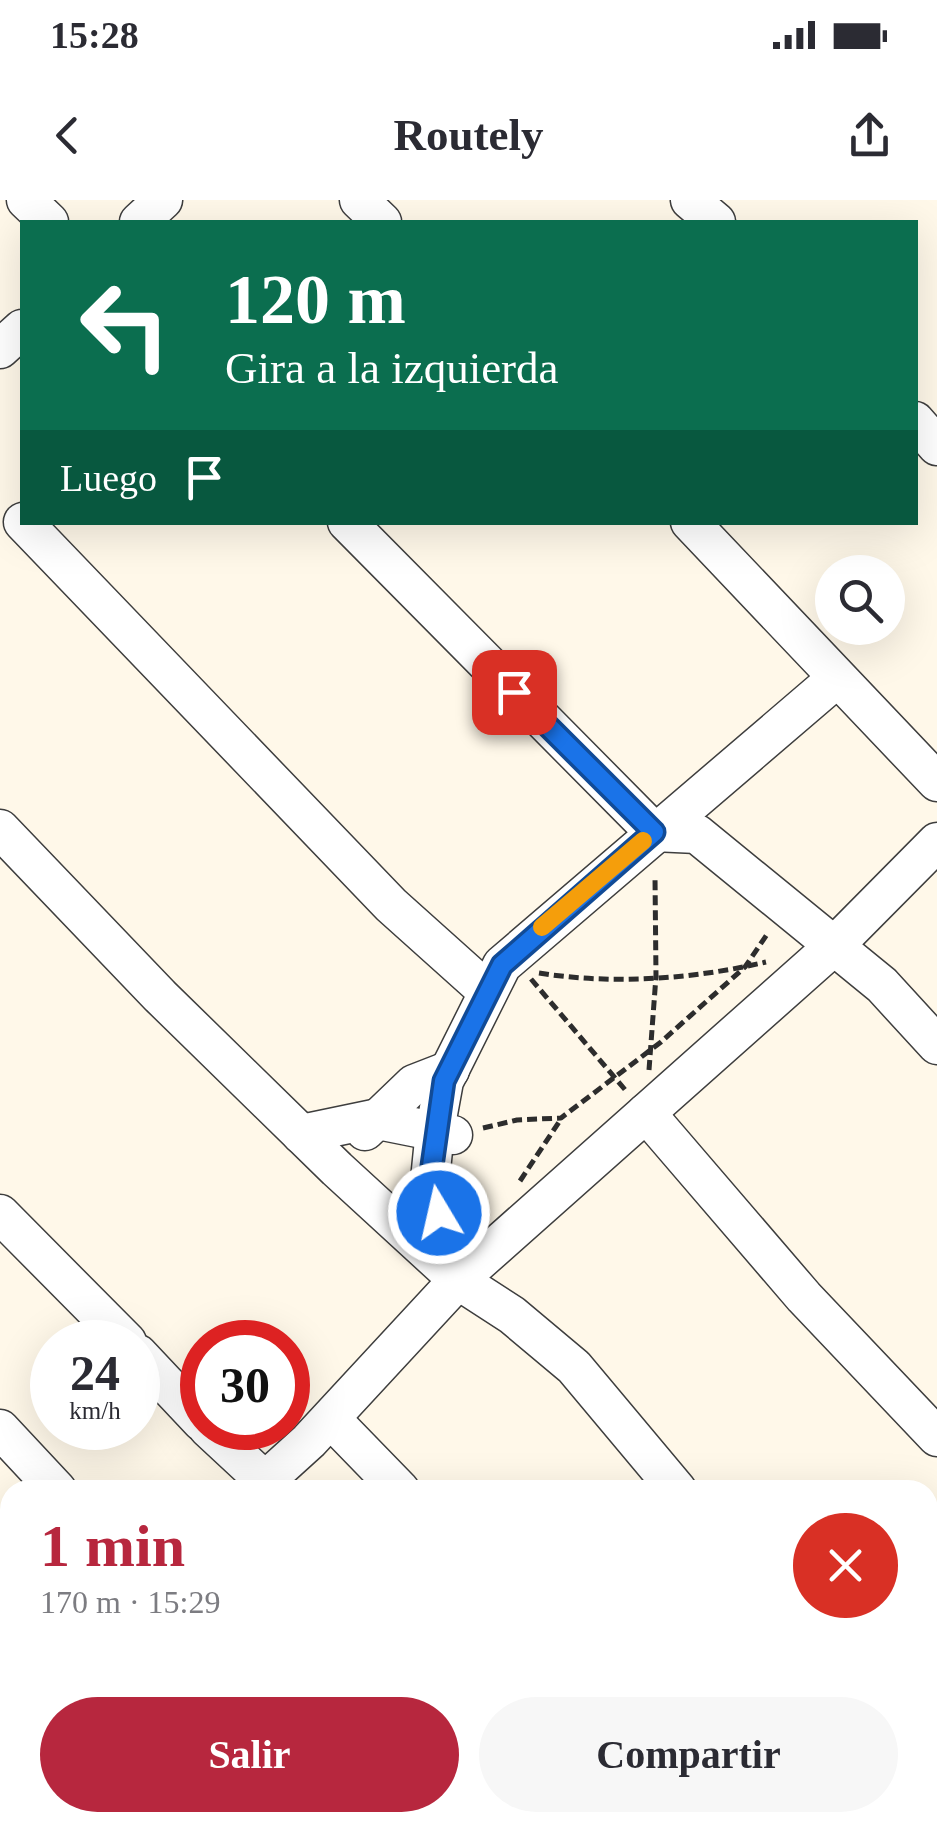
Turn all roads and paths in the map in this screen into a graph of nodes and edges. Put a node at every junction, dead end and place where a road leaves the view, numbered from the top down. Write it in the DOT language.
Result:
graph roads {
  1 [pos="26,200"];
  2 [pos="163,200"];
  3 [pos="359,200"];
  4 [pos="690,200"];
  5 [pos="47,220"];
  6 [pos="140,220"];
  7 [pos="380,220"];
  8 [pos="714,220"];
  9 [pos="20,331"];
  10 [pos="0,350"];
  11 [pos="918,424"];
  12 [pos="937,446"];
  13 [pos="0,499"];
  14 [pos="20,519"];
  15 [pos="26,525"];
  16 [pos="350,525"];
  17 [pos="693,525"];
  18 [pos="836,680"];
  19 [pos="937,782"];
  20 [pos="0,829"];
  21 [pos="654,832"];
  22 [pos="937,842"];
  23 [pos="778,898"];
  24 [pos="835,945"];
  25 [pos="510,955"];
  26 [pos="781,958"];
  27 [pos="745,967"];
  28 [pos="656,976"];
  29 [pos="488,992"];
  30 [pos="937,1045"];
  31 [pos="450,1070"];
  32 [pos="616,1078"];
  33 [pos="646,1114"];
  34 [pos="373,1120"];
  35 [pos="444,1133"];
  36 [pos="302,1134"];
  37 [pos="337,1169"];
  38 [pos="0,1214"];
  39 [pos="458,1280"];
  40 [pos="105,1320"];
  41 [pos="160,1377"];
  42 [pos="180,1399"];
  43 [pos="330,1419"];
  44 [pos="0,1429"];
  45 [pos="937,1437"];
  46 [pos="228,1450"];
  47 [pos="48,1480"];
  48 [pos="255,1480"];
  49 [pos="266,1480"];
  50 [pos="390,1480"];
  51 [pos="669,1480"];
  1 -- 5 [label="street"];
  2 -- 6 [label="street"];
  3 -- 7 [label="street"];
  4 -- 8 [label="street"];
  9 -- 10 [label="street"];
  11 -- 12 [label="street"];
  13 -- 14 [label="street"];
  15 -- 29 [label="street"];
  16 -- 21 [label="street"];
  17 -- 18 [label="street"];
  18 -- 19 [label="street"];
  18 -- 21 [label="street"];
  20 -- 36 [label="street"];
  21 -- 23 [label="street"];
  21 -- 25 [label="street"];
  21 -- 28 [label="path"];
  22 -- 24 [label="street"];
  23 -- 24 [label="street"];
  23 -- 27 [label="path"];
  24 -- 30 [label="street"];
  24 -- 33 [label="street"];
  25 -- 28 [label="path"];
  25 -- 29 [label="street"];
  25 -- 32 [label="path"];
  26 -- 27 [label="path"];
  27 -- 28 [label="path"];
  27 -- 32 [label="path"];
  28 -- 33 [label="path"];
  29 -- 31 [label="street"];
  31 -- 34 [label="street"];
  31 -- 35 [label="street"];
  32 -- 33 [label="path"];
  32 -- 35 [label="path"];
  33 -- 39 [label="street"];
  33 -- 45 [label="street"];
  34 -- 35 [label="street"];
  34 -- 36 [label="street"];
  34 -- 37 [label="street"];
  35 -- 39 [label="street"];
  36 -- 37 [label="street"];
  37 -- 39 [label="street"];
  38 -- 40 [label="street"];
  39 -- 43 [label="street"];
  39 -- 51 [label="street"];
  41 -- 42 [label="street"];
  43 -- 49 [label="street"];
  43 -- 50 [label="street"];
  44 -- 47 [label="street"];
  46 -- 48 [label="street"];
}
